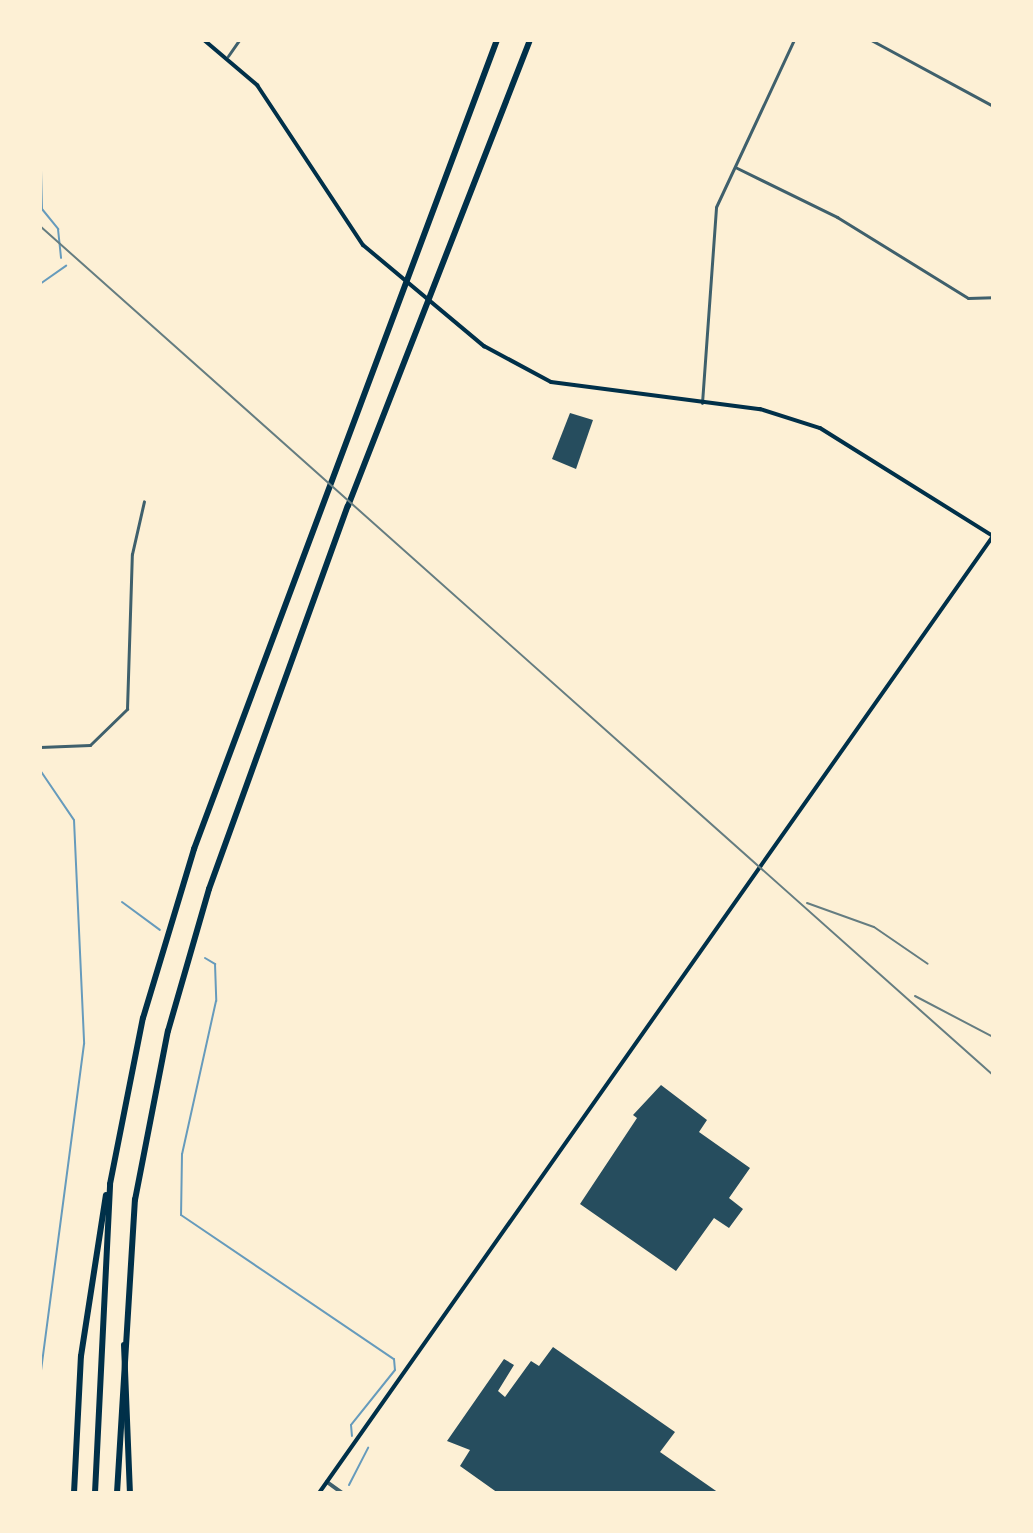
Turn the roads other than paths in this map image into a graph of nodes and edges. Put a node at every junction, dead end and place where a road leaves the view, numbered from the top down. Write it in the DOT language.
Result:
graph roads {
  1 [pos="204,40"];
  2 [pos="239,40"];
  3 [pos="497,40"];
  4 [pos="530,40"];
  5 [pos="794,40"];
  6 [pos="871,40"];
  7 [pos="228,56"];
  8 [pos="993,106"];
  9 [pos="735,167"];
  10 [pos="993,297"];
  11 [pos="702,403"];
  12 [pos="144,501"];
  13 [pos="993,536"];
  14 [pos="40,747"];
  15 [pos="110,1184"];
  16 [pos="122,1340"];
  17 [pos="327,1482"];
  18 [pos="74,1493"];
  19 [pos="95,1493"];
  20 [pos="117,1493"];
  21 [pos="130,1493"];
  22 [pos="319,1493"];
  23 [pos="342,1493"];
  1 -- 7 [label="main road"];
  2 -- 7 [label="street"];
  3 -- 15 [label="highway"];
  4 -- 16 [label="highway"];
  5 -- 9 [label="street"];
  6 -- 8 [label="street"];
  7 -- 11 [label="main road"];
  9 -- 10 [label="street"];
  9 -- 11 [label="street"];
  11 -- 13 [label="main road"];
  12 -- 14 [label="street"];
  13 -- 17 [label="main road"];
  15 -- 18 [label="highway"];
  15 -- 19 [label="highway"];
  16 -- 20 [label="highway"];
  16 -- 21 [label="highway"];
  17 -- 22 [label="main road"];
  17 -- 23 [label="street"];
}
